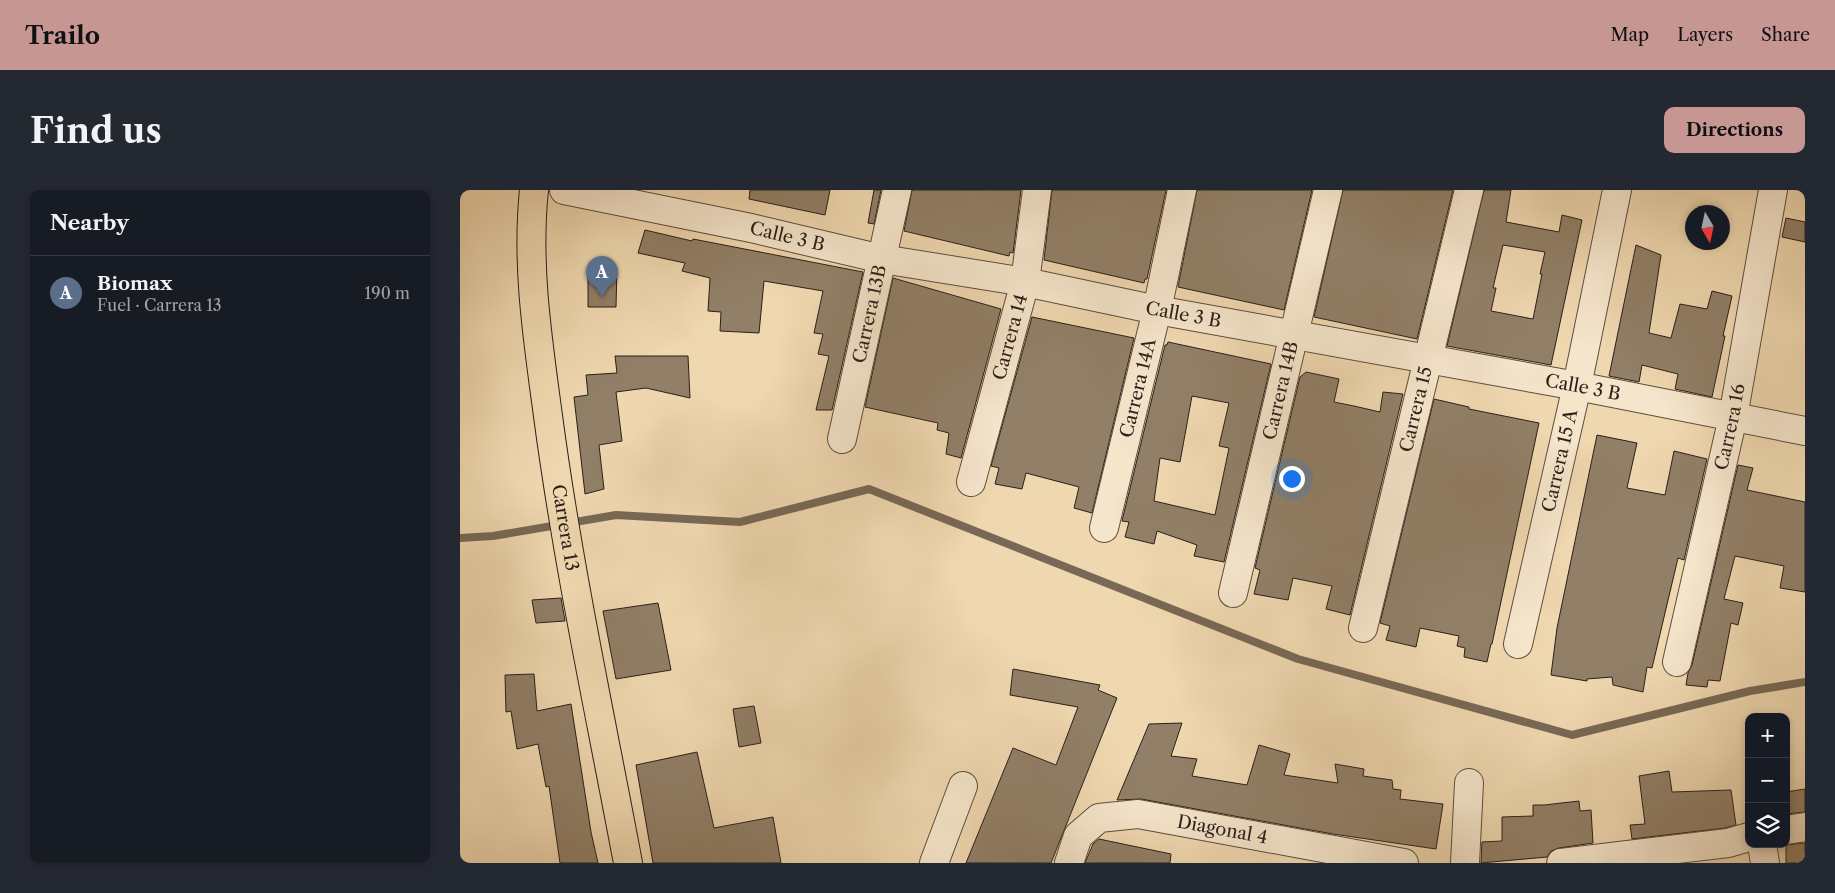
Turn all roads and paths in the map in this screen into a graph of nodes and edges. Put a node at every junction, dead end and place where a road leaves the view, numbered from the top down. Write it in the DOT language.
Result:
graph roads {
  1 [pos="534,190"];
  2 [pos="564,190"];
  3 [pos="897,190"];
  4 [pos="1037,190"];
  5 [pos="1182,190"];
  6 [pos="1328,190"];
  7 [pos="1469,190"];
  8 [pos="1617,190"];
  9 [pos="1773,190"];
  10 [pos="882,259"];
  11 [pos="1025,282"];
  12 [pos="1157,310"];
  13 [pos="1294,336"];
  14 [pos="1429,360"];
  15 [pos="1577,386"];
  16 [pos="1733,417"];
  17 [pos="1805,431"];
  18 [pos="842,439"];
  19 [pos="970,482"];
  20 [pos="1104,528"];
  21 [pos="1233,593"];
  22 [pos="1363,628"];
  23 [pos="1518,644"];
  24 [pos="1677,662"];
  25 [pos="1469,783"];
  26 [pos="963,786"];
  27 [pos="1805,827"];
  28 [pos="1790,829"];
  29 [pos="1745,838"];
  30 [pos="1763,848"];
  31 [pos="628,863"];
  32 [pos="934,863"];
  33 [pos="1069,863"];
  34 [pos="1404,863"];
  35 [pos="1465,863"];
  36 [pos="1561,863"];
  37 [pos="1765,863"];
  1 -- 31 [label="main road, Carrera 13"];
  2 -- 10 [label="street, Calle 3 B"];
  3 -- 10 [label="street, Carrera 13B"];
  4 -- 11 [label="street, Carrera 14"];
  5 -- 12 [label="street, Carrera 14A"];
  6 -- 13 [label="street, Carrera 14B"];
  7 -- 14 [label="street, Carrera 15"];
  8 -- 15 [label="street, Carrera 15 A"];
  9 -- 16 [label="street, Carrera 16"];
  10 -- 11 [label="street, Calle 3 B"];
  10 -- 18 [label="street, Carrera 13B"];
  11 -- 12 [label="street, Calle 3 B"];
  11 -- 19 [label="street, Carrera 14"];
  12 -- 13 [label="street, Calle 3 B"];
  12 -- 20 [label="street, Carrera 14A"];
  13 -- 14 [label="street, Calle 3 B"];
  13 -- 21 [label="street, Carrera 14B"];
  14 -- 15 [label="street, Calle 3 B"];
  14 -- 22 [label="street, Carrera 15"];
  15 -- 16 [label="street, Calle 3 B"];
  15 -- 23 [label="street, Carrera 15 A"];
  16 -- 17 [label="street, Calle 3 B"];
  16 -- 24 [label="street, Carrera 16"];
  25 -- 35 [label="street"];
  26 -- 32 [label="street"];
  27 -- 28 [label="street"];
  29 -- 36 [label="street"];
  30 -- 37 [label="street"];
  33 -- 34 [label="street, Diagonal 4"];
}
